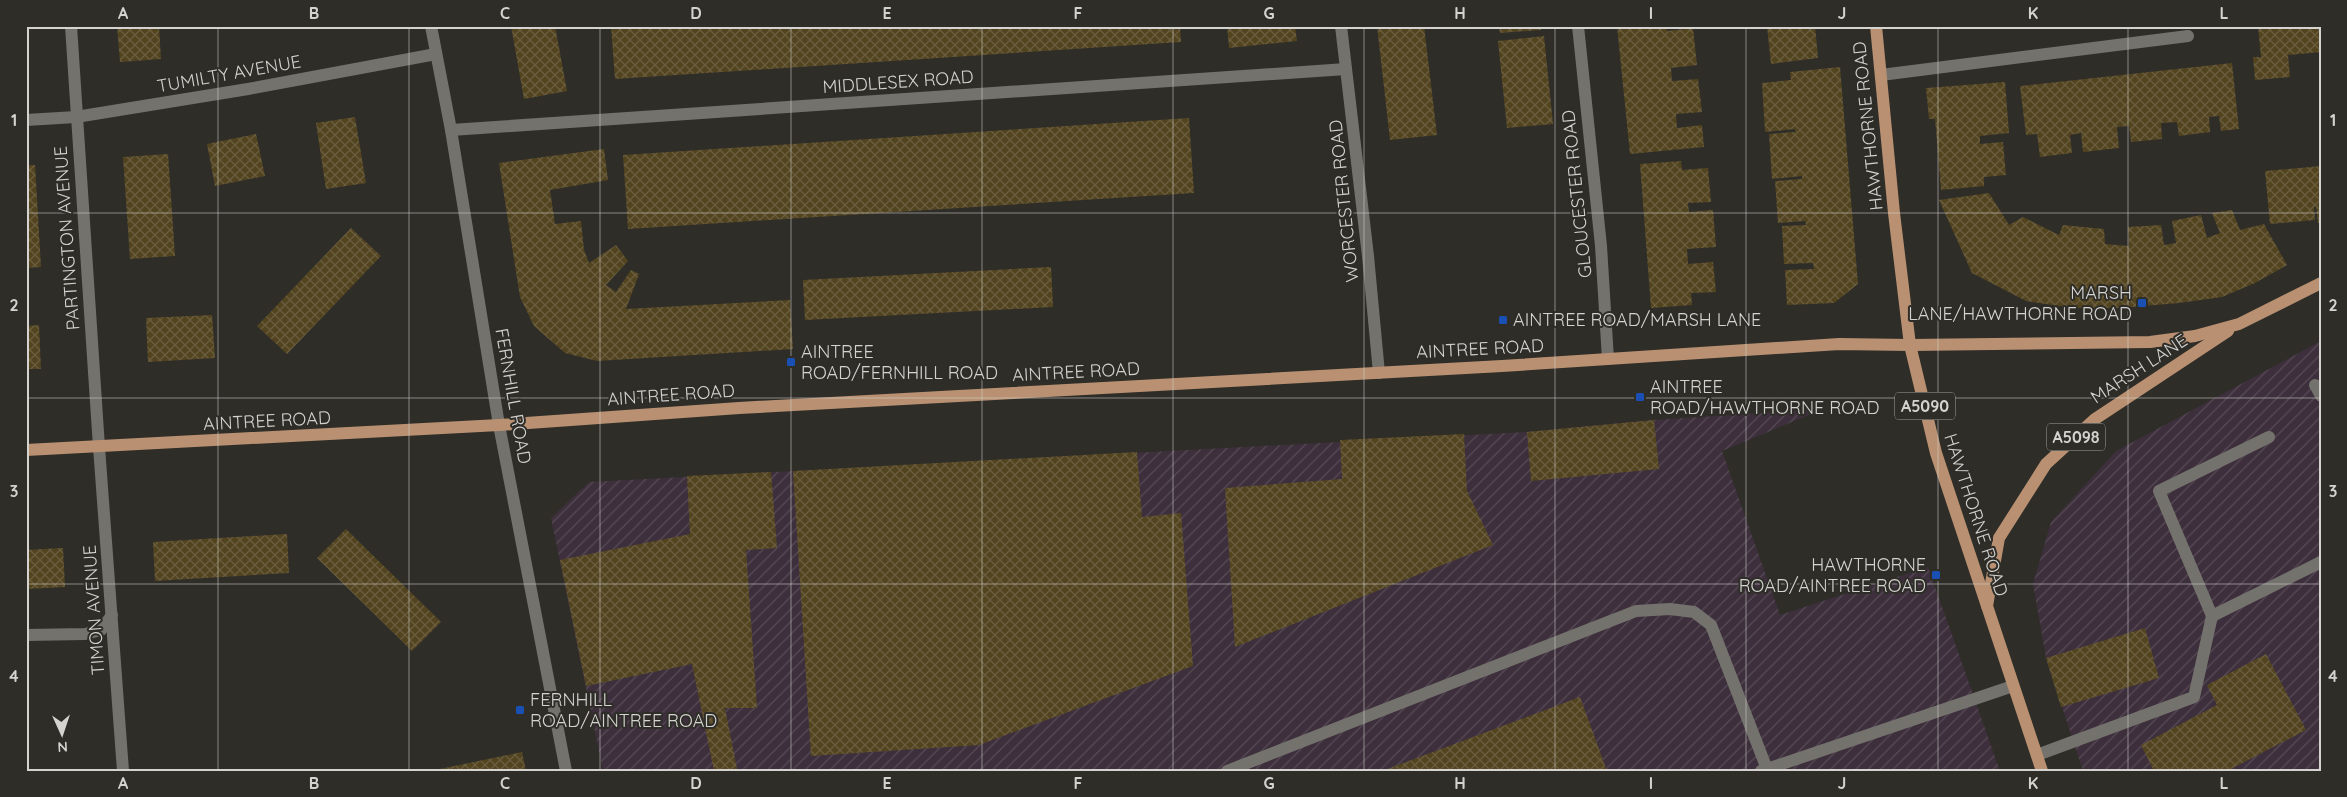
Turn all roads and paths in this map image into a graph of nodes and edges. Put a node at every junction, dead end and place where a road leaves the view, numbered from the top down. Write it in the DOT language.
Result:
graph roads {
  1 [pos="71,26"];
  2 [pos="431,26"];
  3 [pos="1341,26"];
  4 [pos="1578,26"];
  5 [pos="1876,26"];
  6 [pos="2188,36"];
  7 [pos="436,54"];
  8 [pos="1346,69"];
  9 [pos="1881,76"];
  10 [pos="76,117"];
  11 [pos="26,120"];
  12 [pos="451,130"];
  13 [pos="2321,283"];
  14 [pos="2239,324"];
  15 [pos="1910,345"];
  16 [pos="1608,359"];
  17 [pos="1379,373"];
  18 [pos="499,425"];
  19 [pos="2269,437"];
  20 [pos="99,447"];
  21 [pos="29,451"];
  22 [pos="2321,562"];
  23 [pos="1986,607"];
  24 [pos="112,615"];
  25 [pos="2212,616"];
  26 [pos="26,635"];
  27 [pos="2013,686"];
  28 [pos="2037,755"];
  29 [pos="1764,770"];
  30 [pos="123,771"];
  31 [pos="566,771"];
  32 [pos="1227,771"];
  33 [pos="2042,771"];
  1 -- 10 [label="street, PARTINGTON AVENUE"];
  2 -- 7 [label="street, FERNHILL ROAD"];
  3 -- 8 [label="street, WORCESTER ROAD"];
  4 -- 16 [label="street, GLOUCESTER ROAD"];
  5 -- 9 [label="main road, HAWTHORNE ROAD / A5090"];
  6 -- 9 [label="street"];
  7 -- 10 [label="street, TUMILTY AVENUE"];
  7 -- 12 [label="street, FERNHILL ROAD"];
  8 -- 12 [label="street, MIDDLESEX ROAD"];
  8 -- 17 [label="street, WORCESTER ROAD"];
  9 -- 15 [label="main road, HAWTHORNE ROAD / A5090"];
  10 -- 11 [label="street, TUMILTY AVENUE"];
  10 -- 20 [label="street, PARTINGTON AVENUE"];
  12 -- 18 [label="street, FERNHILL ROAD"];
  13 -- 14 [label="main road, MARSH LANE / A5098"];
  14 -- 15 [label="main road, MARSH LANE / A5098"];
  14 -- 23 [label="main road, MARSH LANE / A5098"];
  15 -- 16 [label="main road, AINTREE ROAD / A5098"];
  15 -- 23 [label="main road, HAWTHORNE ROAD / A5090"];
  16 -- 17 [label="main road, AINTREE ROAD / A5098"];
  17 -- 18 [label="main road, AINTREE ROAD / A5098"];
  18 -- 20 [label="main road, AINTREE ROAD / A5098"];
  18 -- 31 [label="street, FERNHILL ROAD"];
  19 -- 25 [label="street"];
  20 -- 21 [label="main road, AINTREE ROAD / A5098"];
  20 -- 24 [label="street, TIMON AVENUE"];
  22 -- 25 [label="street"];
  23 -- 27 [label="main road, HAWTHORNE ROAD / A5090"];
  24 -- 26 [label="street"];
  24 -- 30 [label="street, TIMON AVENUE"];
  25 -- 28 [label="street"];
  27 -- 28 [label="main road, HAWTHORNE ROAD / A5090"];
  27 -- 29 [label="street"];
  28 -- 33 [label="main road, HAWTHORNE ROAD / A5090"];
  29 -- 32 [label="street"];
}
